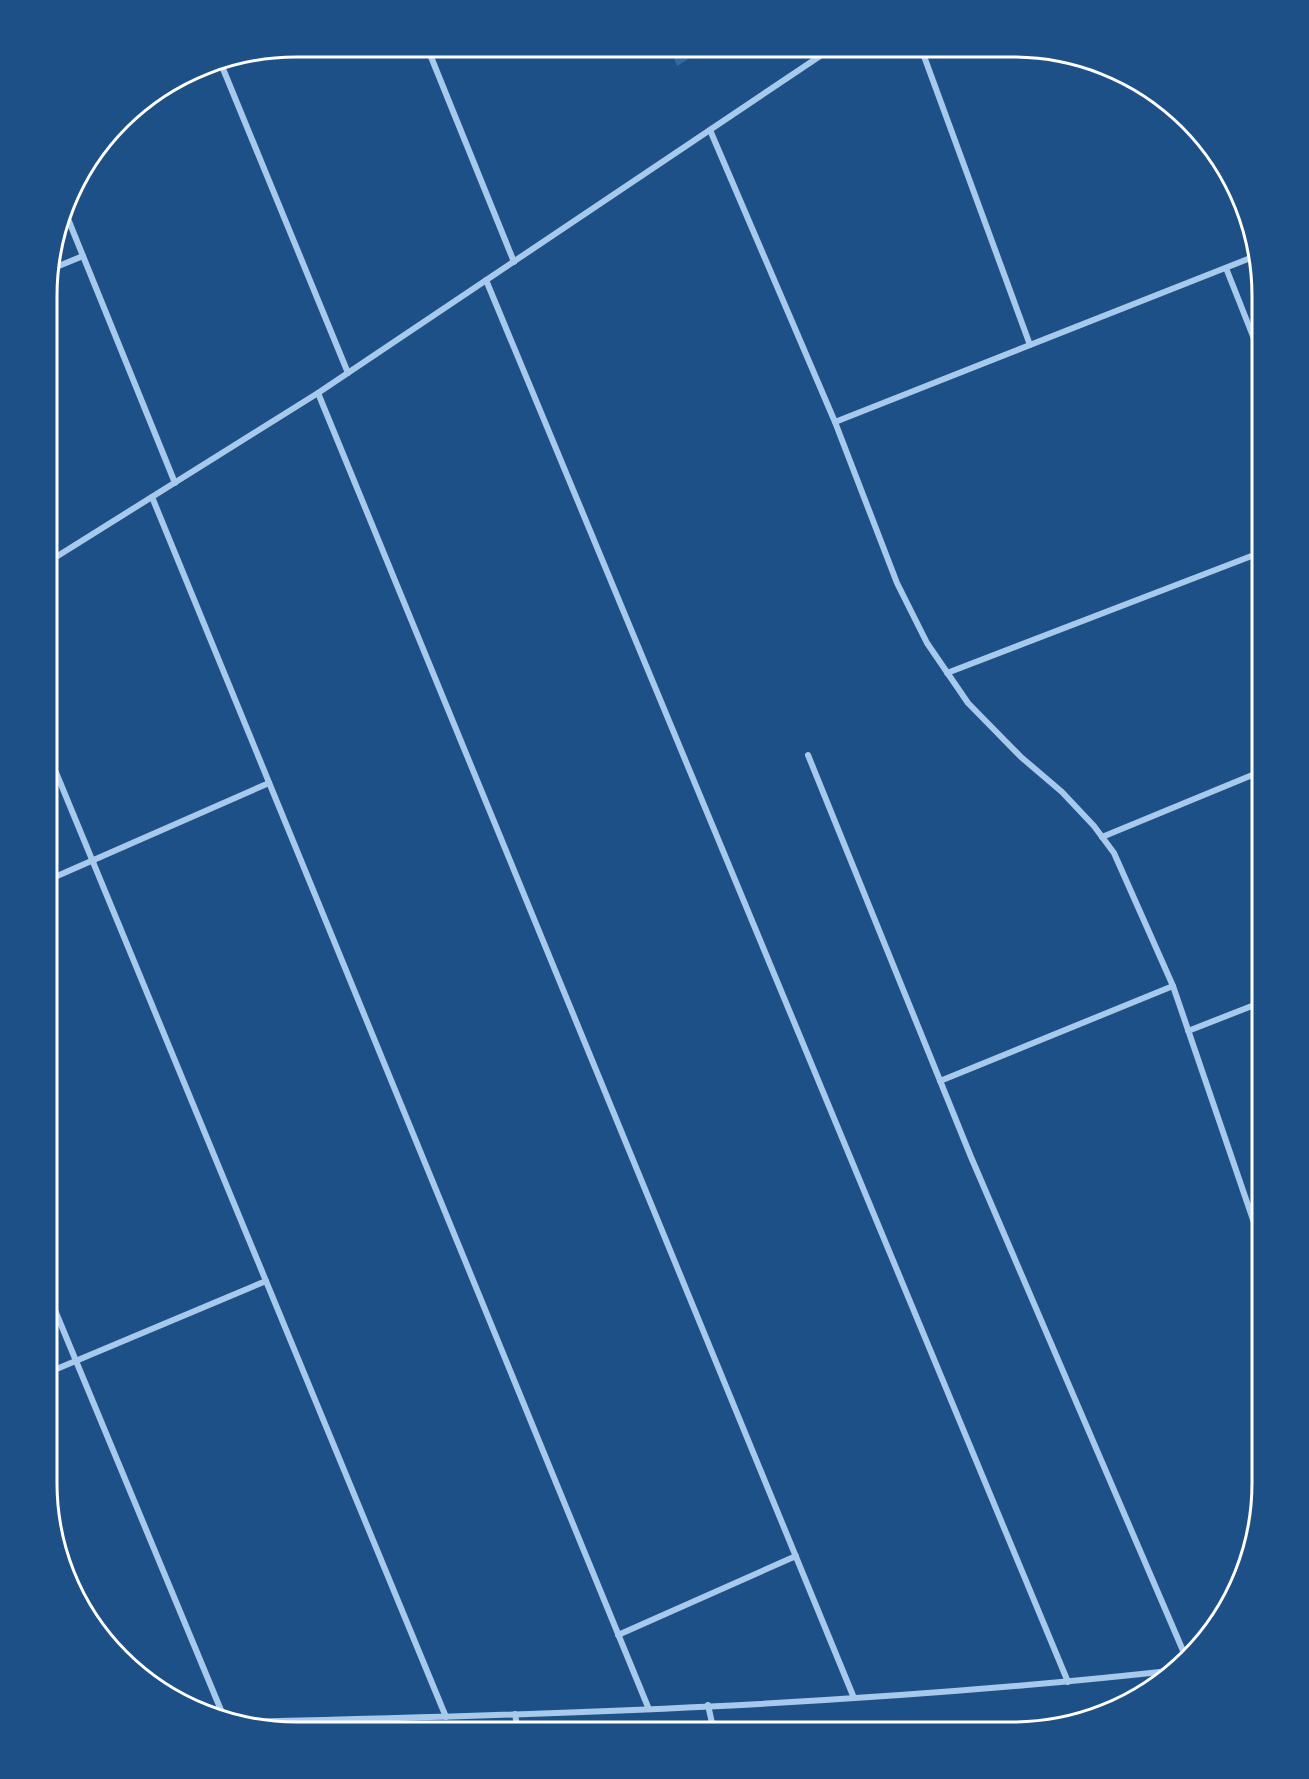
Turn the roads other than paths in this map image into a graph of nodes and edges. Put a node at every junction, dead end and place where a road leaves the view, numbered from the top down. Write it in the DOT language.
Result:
graph roads {
  1 [pos="431,57"];
  2 [pos="819,57"];
  3 [pos="924,57"];
  4 [pos="223,69"];
  5 [pos="710,130"];
  6 [pos="69,222"];
  7 [pos="83,256"];
  8 [pos="1249,259"];
  9 [pos="513,262"];
  10 [pos="59,266"];
  11 [pos="1226,267"];
  12 [pos="486,280"];
  13 [pos="1252,333"];
  14 [pos="1030,345"];
  15 [pos="348,373"];
  16 [pos="318,393"];
  17 [pos="835,422"];
  18 [pos="175,483"];
  19 [pos="152,497"];
  20 [pos="57,556"];
  21 [pos="1252,556"];
  22 [pos="947,673"];
  23 [pos="808,755"];
  24 [pos="57,775"];
  25 [pos="1252,775"];
  26 [pos="269,783"];
  27 [pos="1102,837"];
  28 [pos="93,861"];
  29 [pos="57,876"];
  30 [pos="1173,986"];
  31 [pos="1252,1006"];
  32 [pos="1188,1031"];
  33 [pos="940,1081"];
  34 [pos="1252,1217"];
  35 [pos="266,1281"];
  36 [pos="57,1315"];
  37 [pos="76,1361"];
  38 [pos="57,1369"];
  39 [pos="796,1556"];
  40 [pos="618,1635"];
  41 [pos="1183,1651"];
  42 [pos="1159,1672"];
  43 [pos="1068,1683"];
  44 [pos="854,1698"];
  45 [pos="708,1705"];
  46 [pos="648,1707"];
  47 [pos="221,1710"];
  48 [pos="515,1714"];
  49 [pos="446,1717"];
  50 [pos="335,1720"];
  51 [pos="282,1721"];
  52 [pos="516,1722"];
  53 [pos="712,1722"];
  1 -- 9 [label="street"];
  2 -- 5 [label="street"];
  3 -- 14 [label="street"];
  4 -- 15 [label="street"];
  5 -- 9 [label="street"];
  5 -- 17 [label="street"];
  6 -- 7 [label="street"];
  7 -- 10 [label="street"];
  7 -- 18 [label="street"];
  8 -- 11 [label="street"];
  9 -- 12 [label="street"];
  11 -- 13 [label="street"];
  11 -- 14 [label="street"];
  12 -- 15 [label="street"];
  12 -- 43 [label="street"];
  14 -- 17 [label="street"];
  15 -- 16 [label="street"];
  16 -- 18 [label="street"];
  16 -- 39 [label="street"];
  17 -- 22 [label="street"];
  18 -- 19 [label="street"];
  19 -- 20 [label="street"];
  19 -- 26 [label="street"];
  21 -- 22 [label="street"];
  22 -- 27 [label="street"];
  23 -- 33 [label="street"];
  24 -- 28 [label="street"];
  25 -- 27 [label="street"];
  26 -- 28 [label="street"];
  26 -- 40 [label="street"];
  27 -- 30 [label="street"];
  28 -- 29 [label="street"];
  28 -- 35 [label="street"];
  30 -- 32 [label="street"];
  30 -- 33 [label="street"];
  31 -- 32 [label="street"];
  32 -- 34 [label="street"];
  33 -- 41 [label="street"];
  35 -- 37 [label="street"];
  35 -- 49 [label="street"];
  36 -- 37 [label="street"];
  37 -- 38 [label="street"];
  37 -- 47 [label="street"];
  39 -- 40 [label="street"];
  39 -- 44 [label="street"];
  40 -- 46 [label="street"];
  42 -- 43 [label="street"];
  43 -- 44 [label="street"];
  44 -- 45 [label="street"];
  45 -- 46 [label="street"];
  45 -- 53 [label="street"];
  46 -- 48 [label="street"];
  48 -- 49 [label="street"];
  48 -- 52 [label="street"];
  49 -- 50 [label="street"];
  50 -- 51 [label="street"];
}
